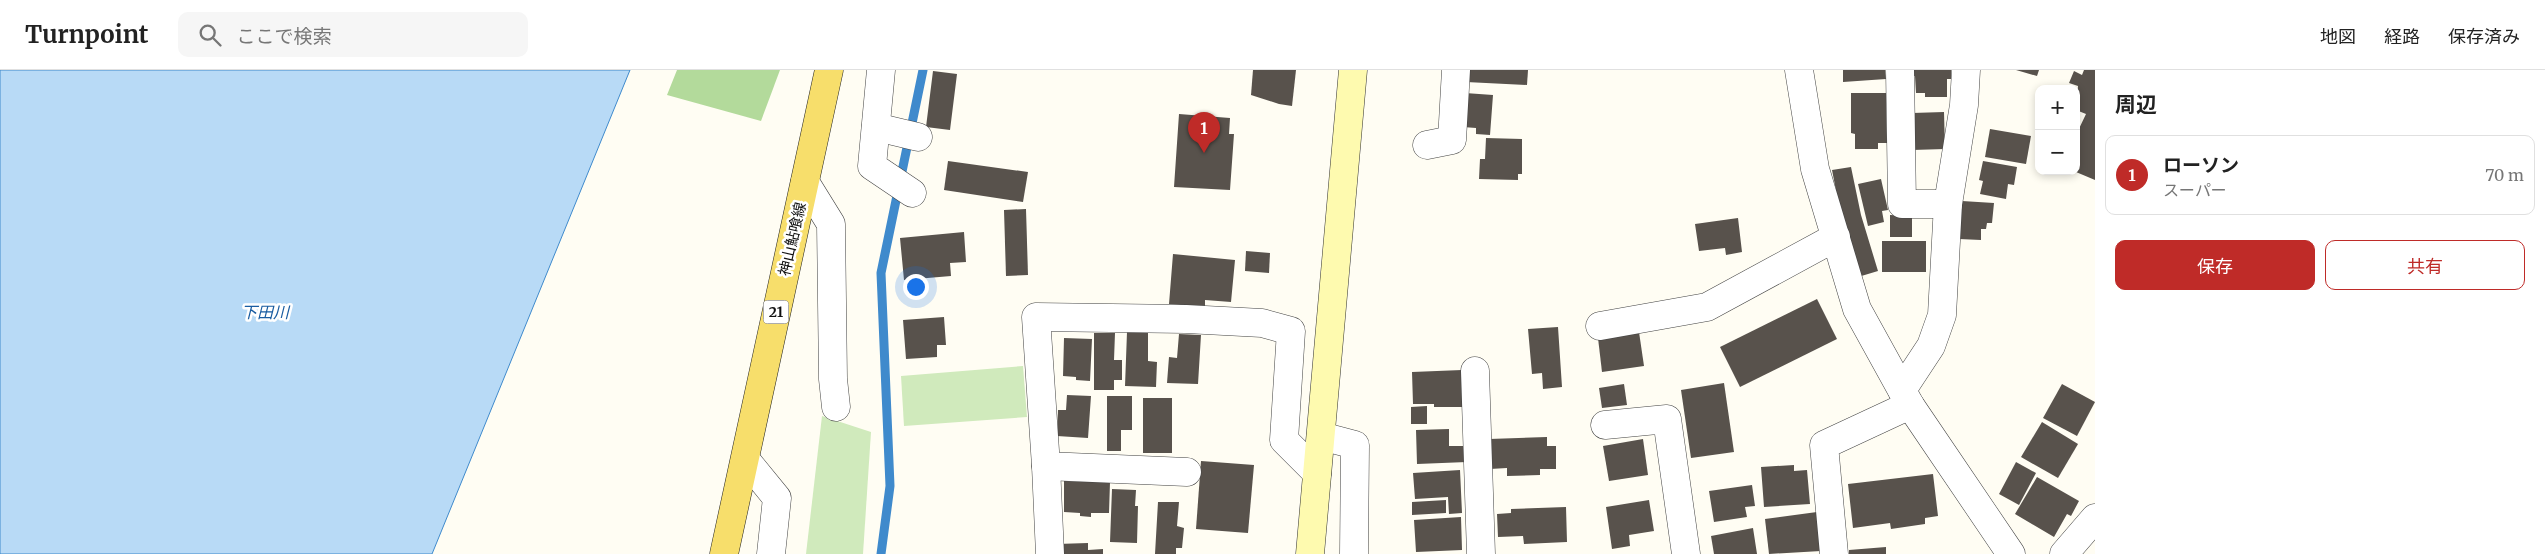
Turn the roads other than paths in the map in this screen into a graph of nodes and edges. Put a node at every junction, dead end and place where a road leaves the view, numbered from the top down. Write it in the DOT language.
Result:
graph roads {
  1 [pos="829,70"];
  2 [pos="881,70"];
  3 [pos="1353,70"];
  4 [pos="1456,70"];
  5 [pos="1799,70"];
  6 [pos="1900,70"];
  7 [pos="1966,70"];
  8 [pos="876,127"];
  9 [pos="918,137"];
  10 [pos="1427,146"];
  11 [pos="805,182"];
  12 [pos="912,193"];
  13 [pos="1948,204"];
  14 [pos="1836,238"];
  15 [pos="1600,326"];
  16 [pos="1475,371"];
  17 [pos="1906,397"];
  18 [pos="836,407"];
  19 [pos="1605,425"];
  20 [pos="1321,436"];
  21 [pos="746,460"];
  22 [pos="1046,466"];
  23 [pos="1187,472"];
  24 [pos="1317,473"];
  25 [pos="2095,518"];
  26 [pos="724,554"];
  27 [pos="770,554"];
  28 [pos="1050,554"];
  29 [pos="1310,554"];
  30 [pos="1354,554"];
  31 [pos="1481,554"];
  32 [pos="1686,554"];
  33 [pos="1834,554"];
  34 [pos="2011,554"];
  35 [pos="2064,554"];
  1 -- 11 [label="main road, 神山鮎喰線 / 21"];
  2 -- 8 [label="street"];
  3 -- 20 [label="street"];
  4 -- 10 [label="street"];
  5 -- 14 [label="street"];
  6 -- 13 [label="street"];
  7 -- 13 [label="street"];
  8 -- 9 [label="street"];
  8 -- 12 [label="street"];
  11 -- 18 [label="street"];
  11 -- 21 [label="main road, 神山鮎喰線 / 21"];
  13 -- 17 [label="street"];
  14 -- 15 [label="street"];
  14 -- 17 [label="street"];
  16 -- 31 [label="street"];
  17 -- 33 [label="street"];
  17 -- 34 [label="street"];
  19 -- 32 [label="street"];
  20 -- 24 [label="street"];
  20 -- 30 [label="street"];
  21 -- 26 [label="main road, 神山鮎喰線 / 21"];
  21 -- 27 [label="street"];
  22 -- 23 [label="street"];
  22 -- 24 [label="street"];
  22 -- 28 [label="street"];
  24 -- 29 [label="street"];
  25 -- 35 [label="street"];
}
